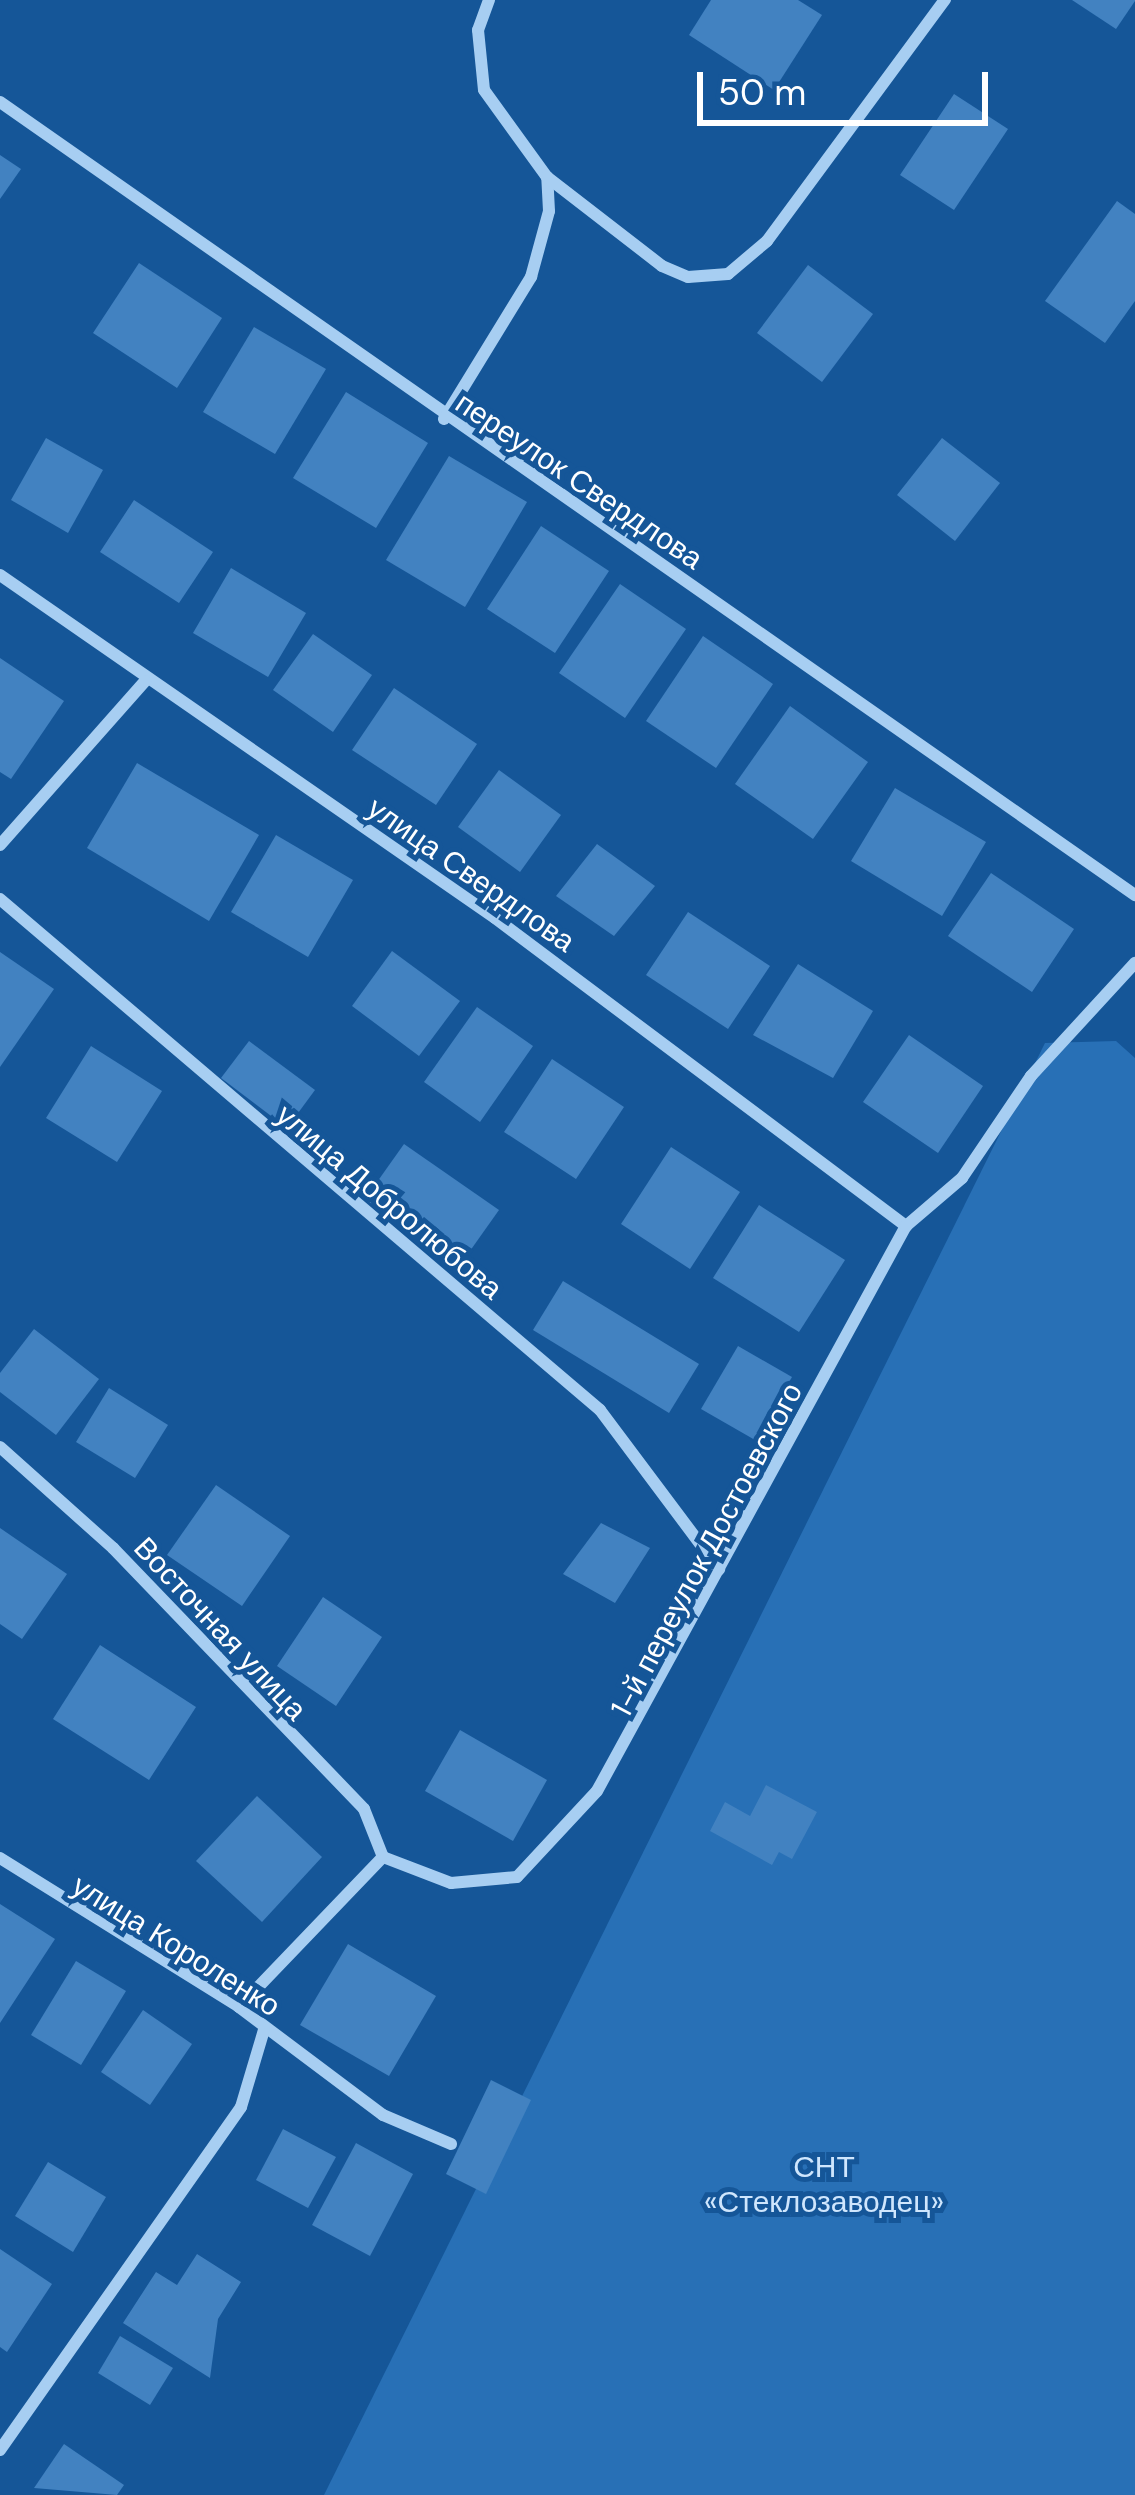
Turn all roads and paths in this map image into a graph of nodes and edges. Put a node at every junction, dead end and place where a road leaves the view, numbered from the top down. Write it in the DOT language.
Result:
graph roads {
  1 [pos="489,0"];
  2 [pos="945,0"];
  3 [pos="0,102"];
  4 [pos="547,176"];
  5 [pos="444,419"];
  6 [pos="0,575"];
  7 [pos="145,681"];
  8 [pos="0,845"];
  9 [pos="1135,895"];
  10 [pos="0,899"];
  11 [pos="1135,962"];
  12 [pos="906,1226"];
  13 [pos="0,1447"];
  14 [pos="719,1568"];
  15 [pos="383,1857"];
  16 [pos="0,1858"];
  17 [pos="239,2007"];
  18 [pos="264,2030"];
  19 [pos="451,2144"];
  20 [pos="0,2450"];
  1 -- 4 [label="street"];
  2 -- 4 [label="street"];
  3 -- 5 [label="street, переулок Свердлова"];
  4 -- 5 [label="street"];
  5 -- 9 [label="street, переулок Свердлова"];
  6 -- 7 [label="street, улица Свердлова"];
  7 -- 8 [label="street"];
  7 -- 12 [label="street, улица Свердлова"];
  10 -- 14 [label="street, улица Добролюбова"];
  11 -- 12 [label="street, 1-й переулок Достоевского"];
  12 -- 14 [label="street, 1-й переулок Достоевского"];
  13 -- 15 [label="street, Восточная улица"];
  14 -- 15 [label="street, 1-й переулок Достоевского"];
  15 -- 17 [label="street"];
  16 -- 17 [label="street, улица Короленко"];
  17 -- 18 [label="street, улица Короленко"];
  18 -- 19 [label="street, улица Короленко"];
  18 -- 20 [label="street"];
}
